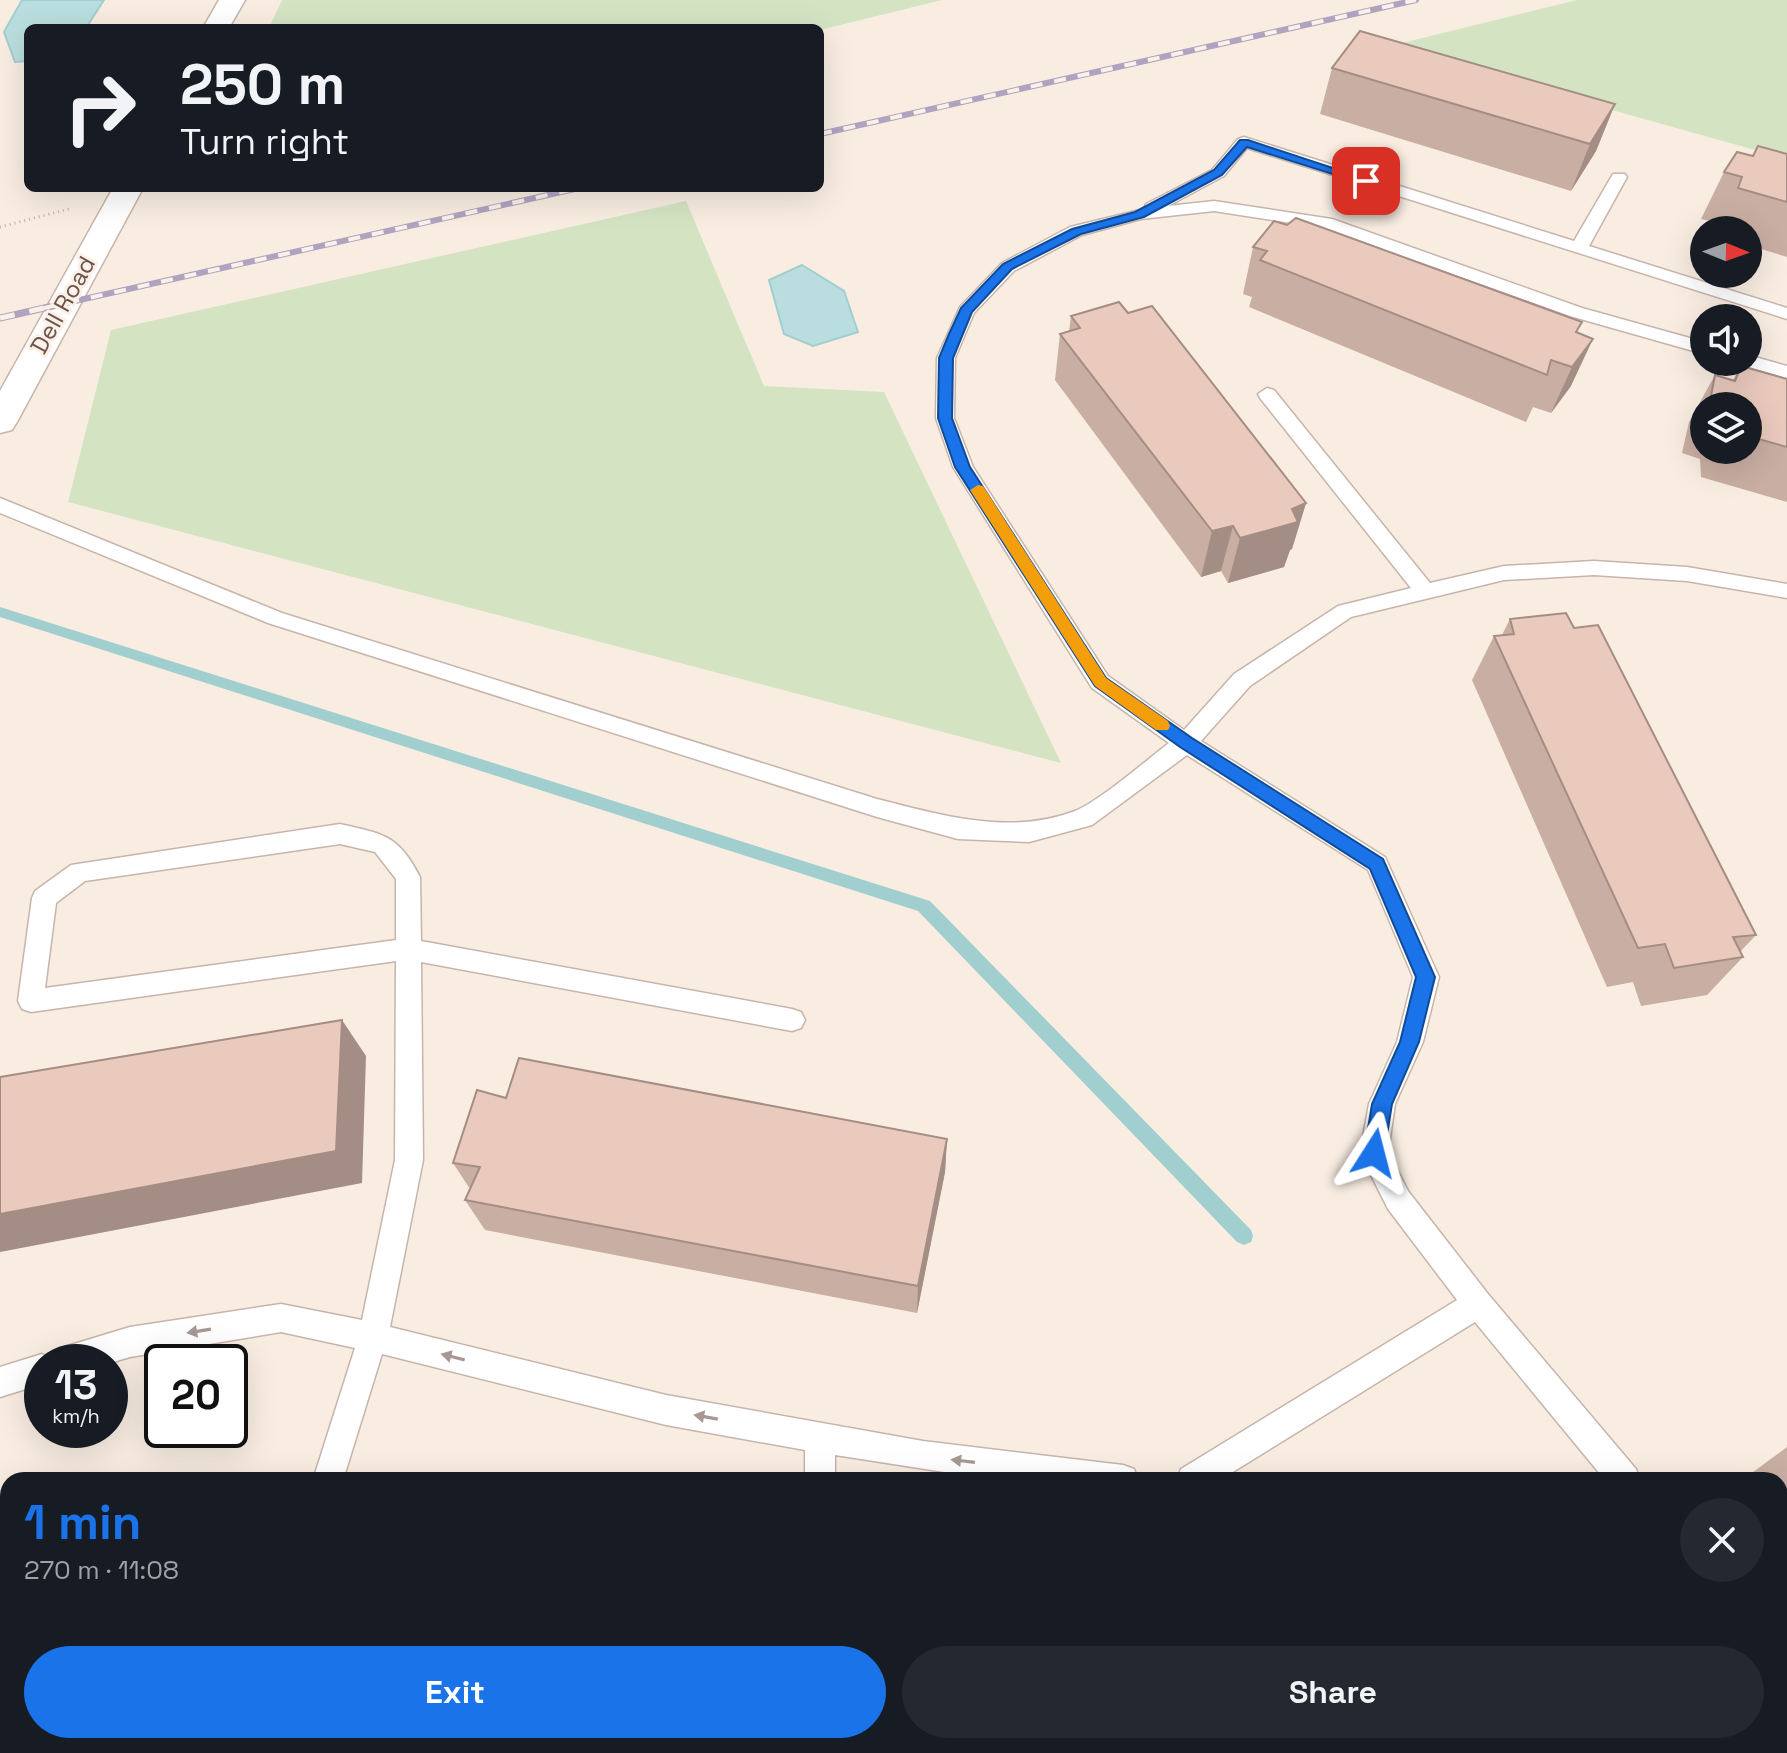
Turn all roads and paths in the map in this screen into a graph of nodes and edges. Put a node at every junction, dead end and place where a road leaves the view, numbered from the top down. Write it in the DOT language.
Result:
graph roads {
  1 [pos="232,0"];
  2 [pos="218,24"];
  3 [pos="1619,177"];
  4 [pos="126,192"];
  5 [pos="1140,214"];
  6 [pos="69,220"];
  7 [pos="0,227"];
  8 [pos="1579,248"];
  9 [pos="1787,314"];
  10 [pos="1690,344"];
  11 [pos="1762,365"];
  12 [pos="1787,372"];
  13 [pos="1267,394"];
  14 [pos="0,422"];
  15 [pos="0,505"];
  16 [pos="1787,591"];
  17 [pos="1426,592"];
  18 [pos="1186,743"];
  19 [pos="407,949"];
  20 [pos="792,1020"];
  21 [pos="1478,1304"];
  22 [pos="373,1337"];
  23 [pos="123,1344"];
  24 [pos="24,1375"];
  25 [pos="0,1382"];
  26 [pos="820,1438"];
  27 [pos="331,1472"];
  28 [pos="820,1472"];
  29 [pos="1056,1472"];
  30 [pos="1205,1472"];
  31 [pos="1618,1472"];
  1 -- 2 [label="street"];
  3 -- 8 [label="lane"];
  4 -- 14 [label="street, Dell Road"];
  5 -- 8 [label="lane"];
  5 -- 10 [label="lane"];
  5 -- 18 [label="lane"];
  6 -- 7 [label="path"];
  8 -- 9 [label="lane"];
  11 -- 12 [label="lane"];
  13 -- 17 [label="lane"];
  15 -- 18 [label="lane"];
  16 -- 17 [label="lane"];
  17 -- 18 [label="lane"];
  18 -- 21 [label="lane"];
  19 -- 19 [label="lane"];
  19 -- 20 [label="lane"];
  19 -- 22 [label="lane"];
  21 -- 30 [label="lane"];
  21 -- 31 [label="lane"];
  22 -- 23 [label="lane, one-way"];
  26 -- 22 [label="lane, one-way"];
  22 -- 27 [label="lane"];
  24 -- 25 [label="lane"];
  26 -- 28 [label="lane"];
  29 -- 26 [label="lane, one-way"];
}
